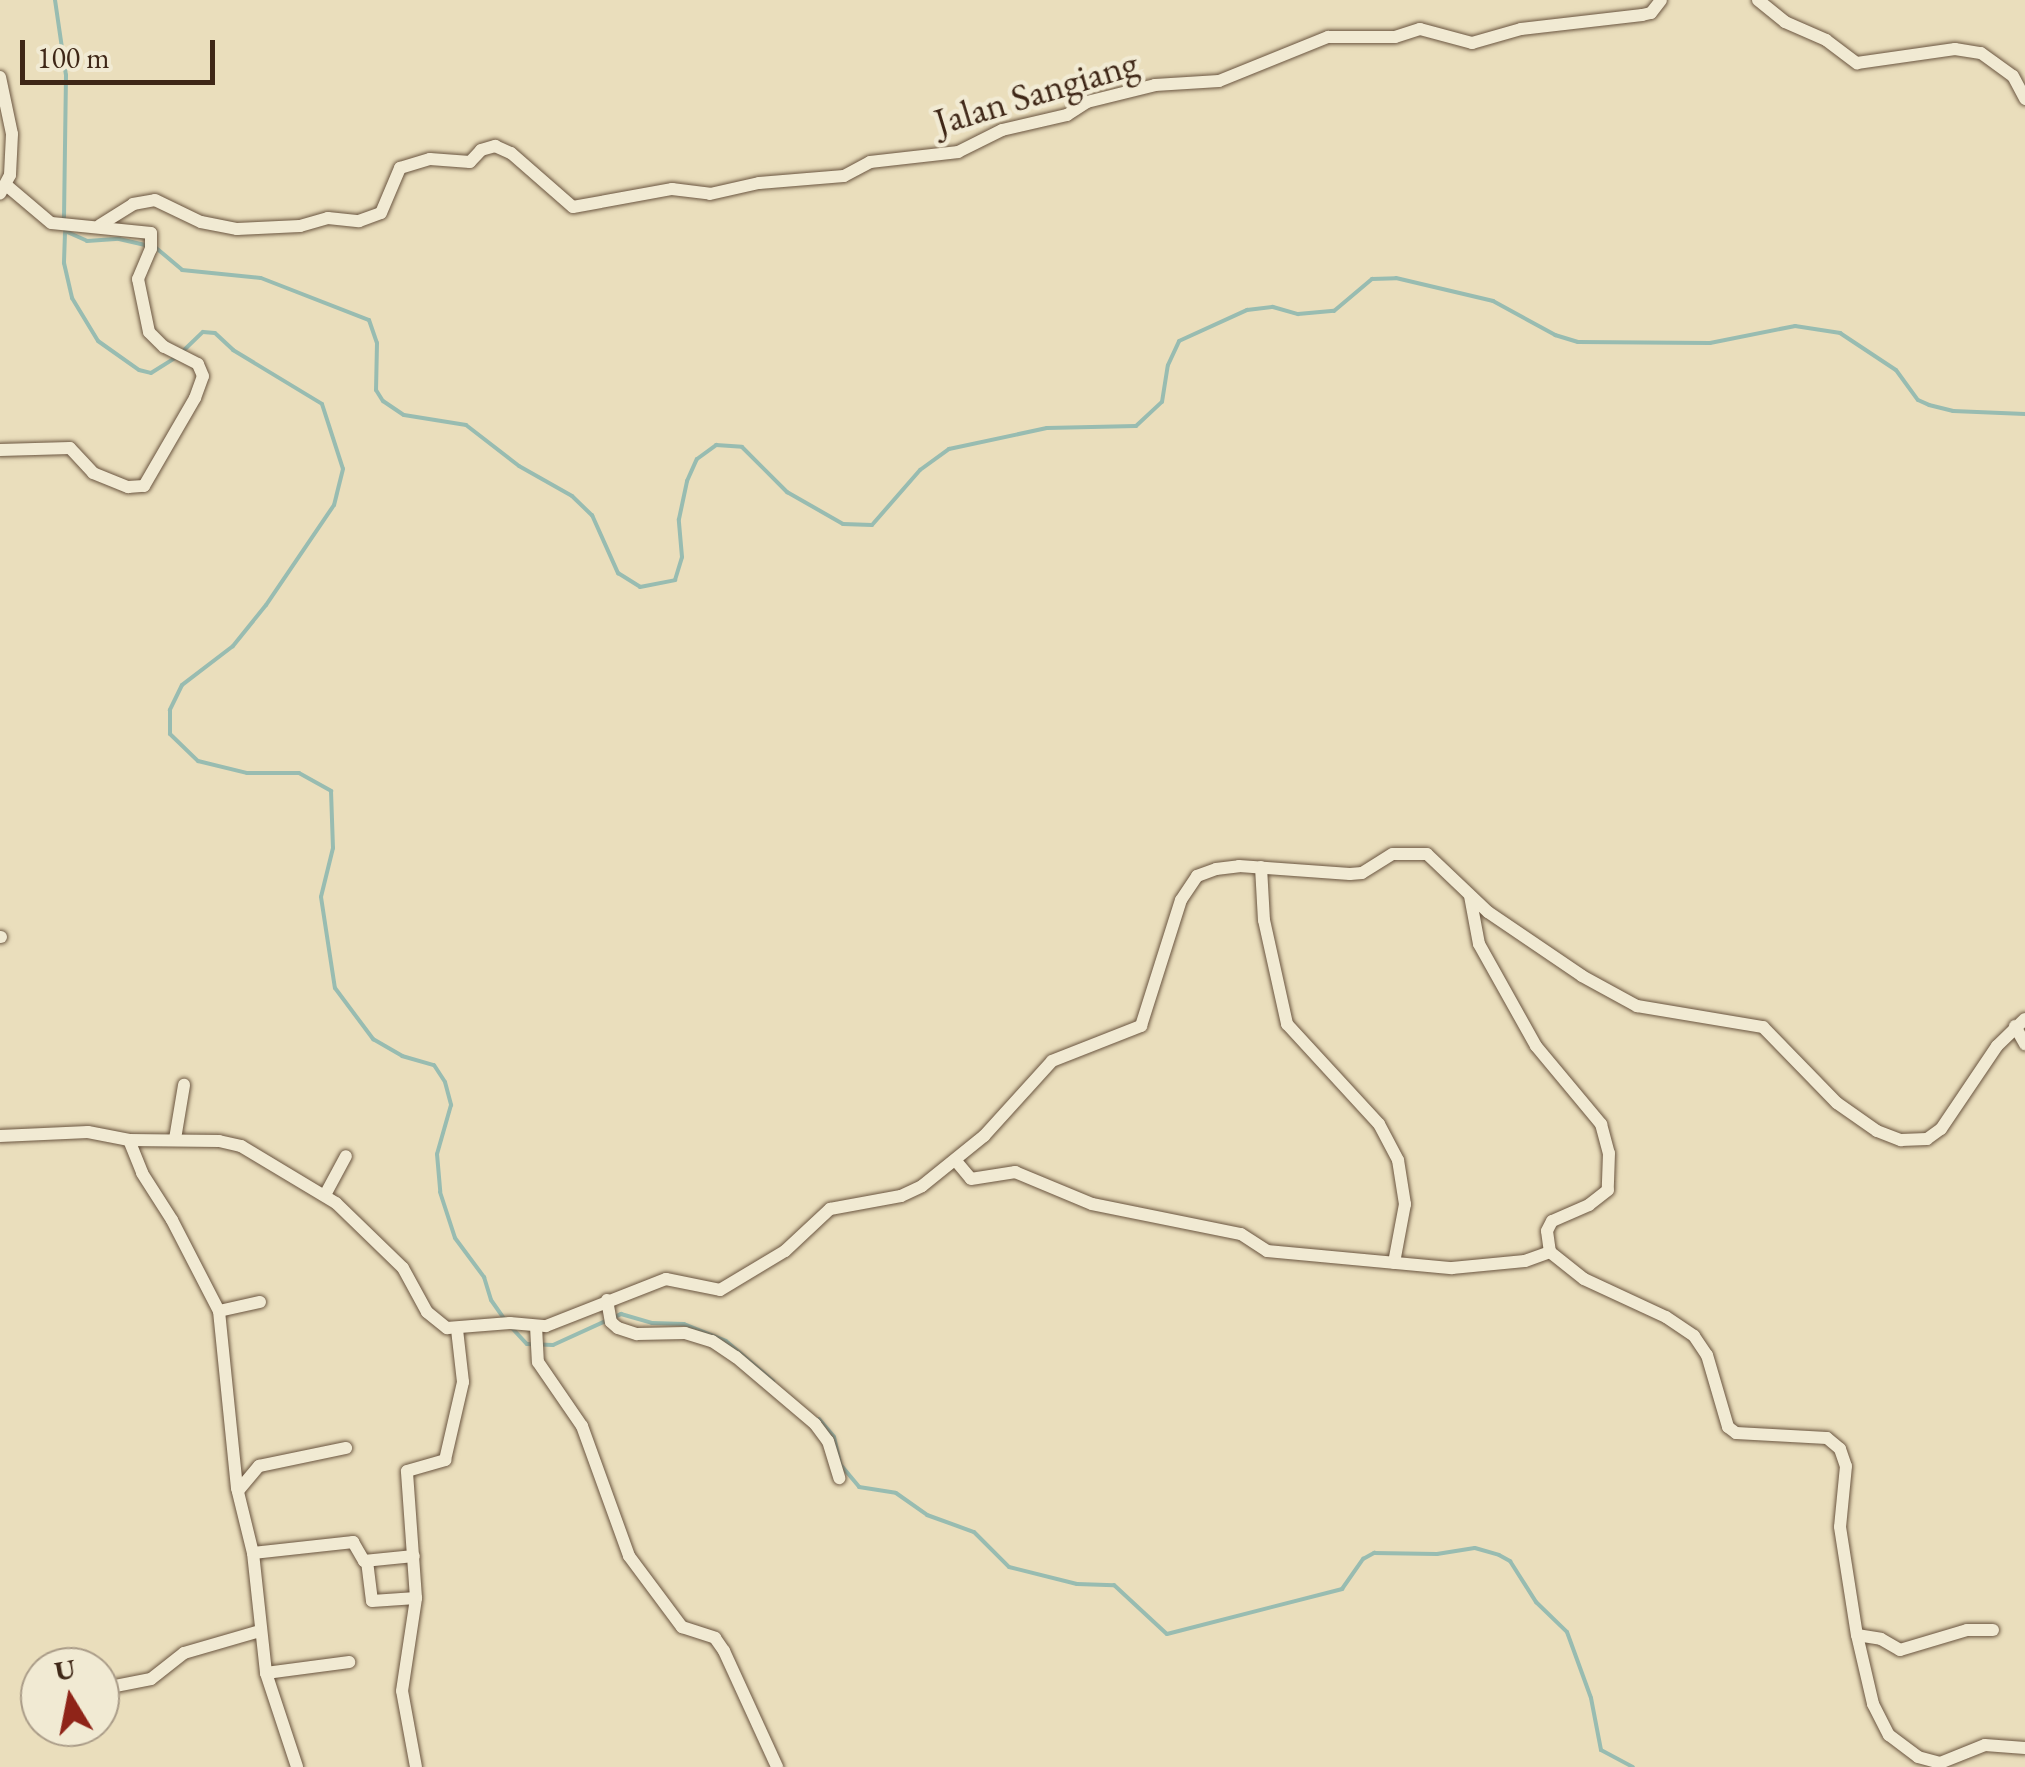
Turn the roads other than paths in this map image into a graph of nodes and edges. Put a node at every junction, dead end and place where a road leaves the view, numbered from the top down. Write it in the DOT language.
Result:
graph roads {
  1 [pos="1661,0"];
  2 [pos="1758,0"];
  3 [pos="0,77"];
  4 [pos="2025,99"];
  5 [pos="3,190"];
  6 [pos="100,225"];
  7 [pos="0,450"];
  8 [pos="1261,867"];
  9 [pos="1470,896"];
  10 [pos="2020,1022"];
  11 [pos="2025,1044"];
  12 [pos="184,1086"];
  13 [pos="0,1136"];
  14 [pos="175,1139"];
  15 [pos="129,1140"];
  16 [pos="346,1156"];
  17 [pos="956,1161"];
  18 [pos="325,1195"];
  19 [pos="1550,1252"];
  20 [pos="1394,1263"];
  21 [pos="260,1302"];
  22 [pos="218,1311"];
  23 [pos="609,1311"];
  24 [pos="456,1329"];
  25 [pos="536,1331"];
  26 [pos="346,1448"];
  27 [pos="839,1478"];
  28 [pos="238,1492"];
  29 [pos="252,1553"];
  30 [pos="414,1556"];
  31 [pos="367,1561"];
  32 [pos="416,1598"];
  33 [pos="1993,1630"];
  34 [pos="260,1631"];
  35 [pos="1856,1635"];
  36 [pos="348,1662"];
  37 [pos="266,1673"];
  38 [pos="120,1685"];
  39 [pos="2025,1748"];
  40 [pos="297,1767"];
  41 [pos="416,1767"];
  42 [pos="777,1767"];
  1 -- 6 [label="street, Jalan Sangiang"];
  2 -- 4 [label="street"];
  3 -- 5 [label="street"];
  5 -- 6 [label="street"];
  6 -- 7 [label="street"];
  8 -- 9 [label="street"];
  8 -- 17 [label="street"];
  8 -- 20 [label="street"];
  9 -- 10 [label="street"];
  9 -- 19 [label="street"];
  10 -- 11 [label="street"];
  12 -- 14 [label="street"];
  13 -- 15 [label="street"];
  14 -- 15 [label="street"];
  14 -- 18 [label="street"];
  15 -- 22 [label="street"];
  16 -- 18 [label="street"];
  17 -- 20 [label="street"];
  17 -- 23 [label="street"];
  18 -- 24 [label="street"];
  19 -- 20 [label="street"];
  19 -- 35 [label="street"];
  21 -- 22 [label="street"];
  22 -- 28 [label="street"];
  23 -- 25 [label="street"];
  23 -- 27 [label="street"];
  24 -- 25 [label="street"];
  24 -- 30 [label="street"];
  25 -- 42 [label="street"];
  26 -- 28 [label="street"];
  28 -- 29 [label="street"];
  29 -- 31 [label="street"];
  29 -- 34 [label="street"];
  30 -- 31 [label="street"];
  30 -- 32 [label="street"];
  31 -- 32 [label="street"];
  32 -- 41 [label="street"];
  33 -- 35 [label="street"];
  34 -- 37 [label="street"];
  34 -- 38 [label="street"];
  35 -- 39 [label="street"];
  36 -- 37 [label="street"];
  37 -- 40 [label="street"];
}
